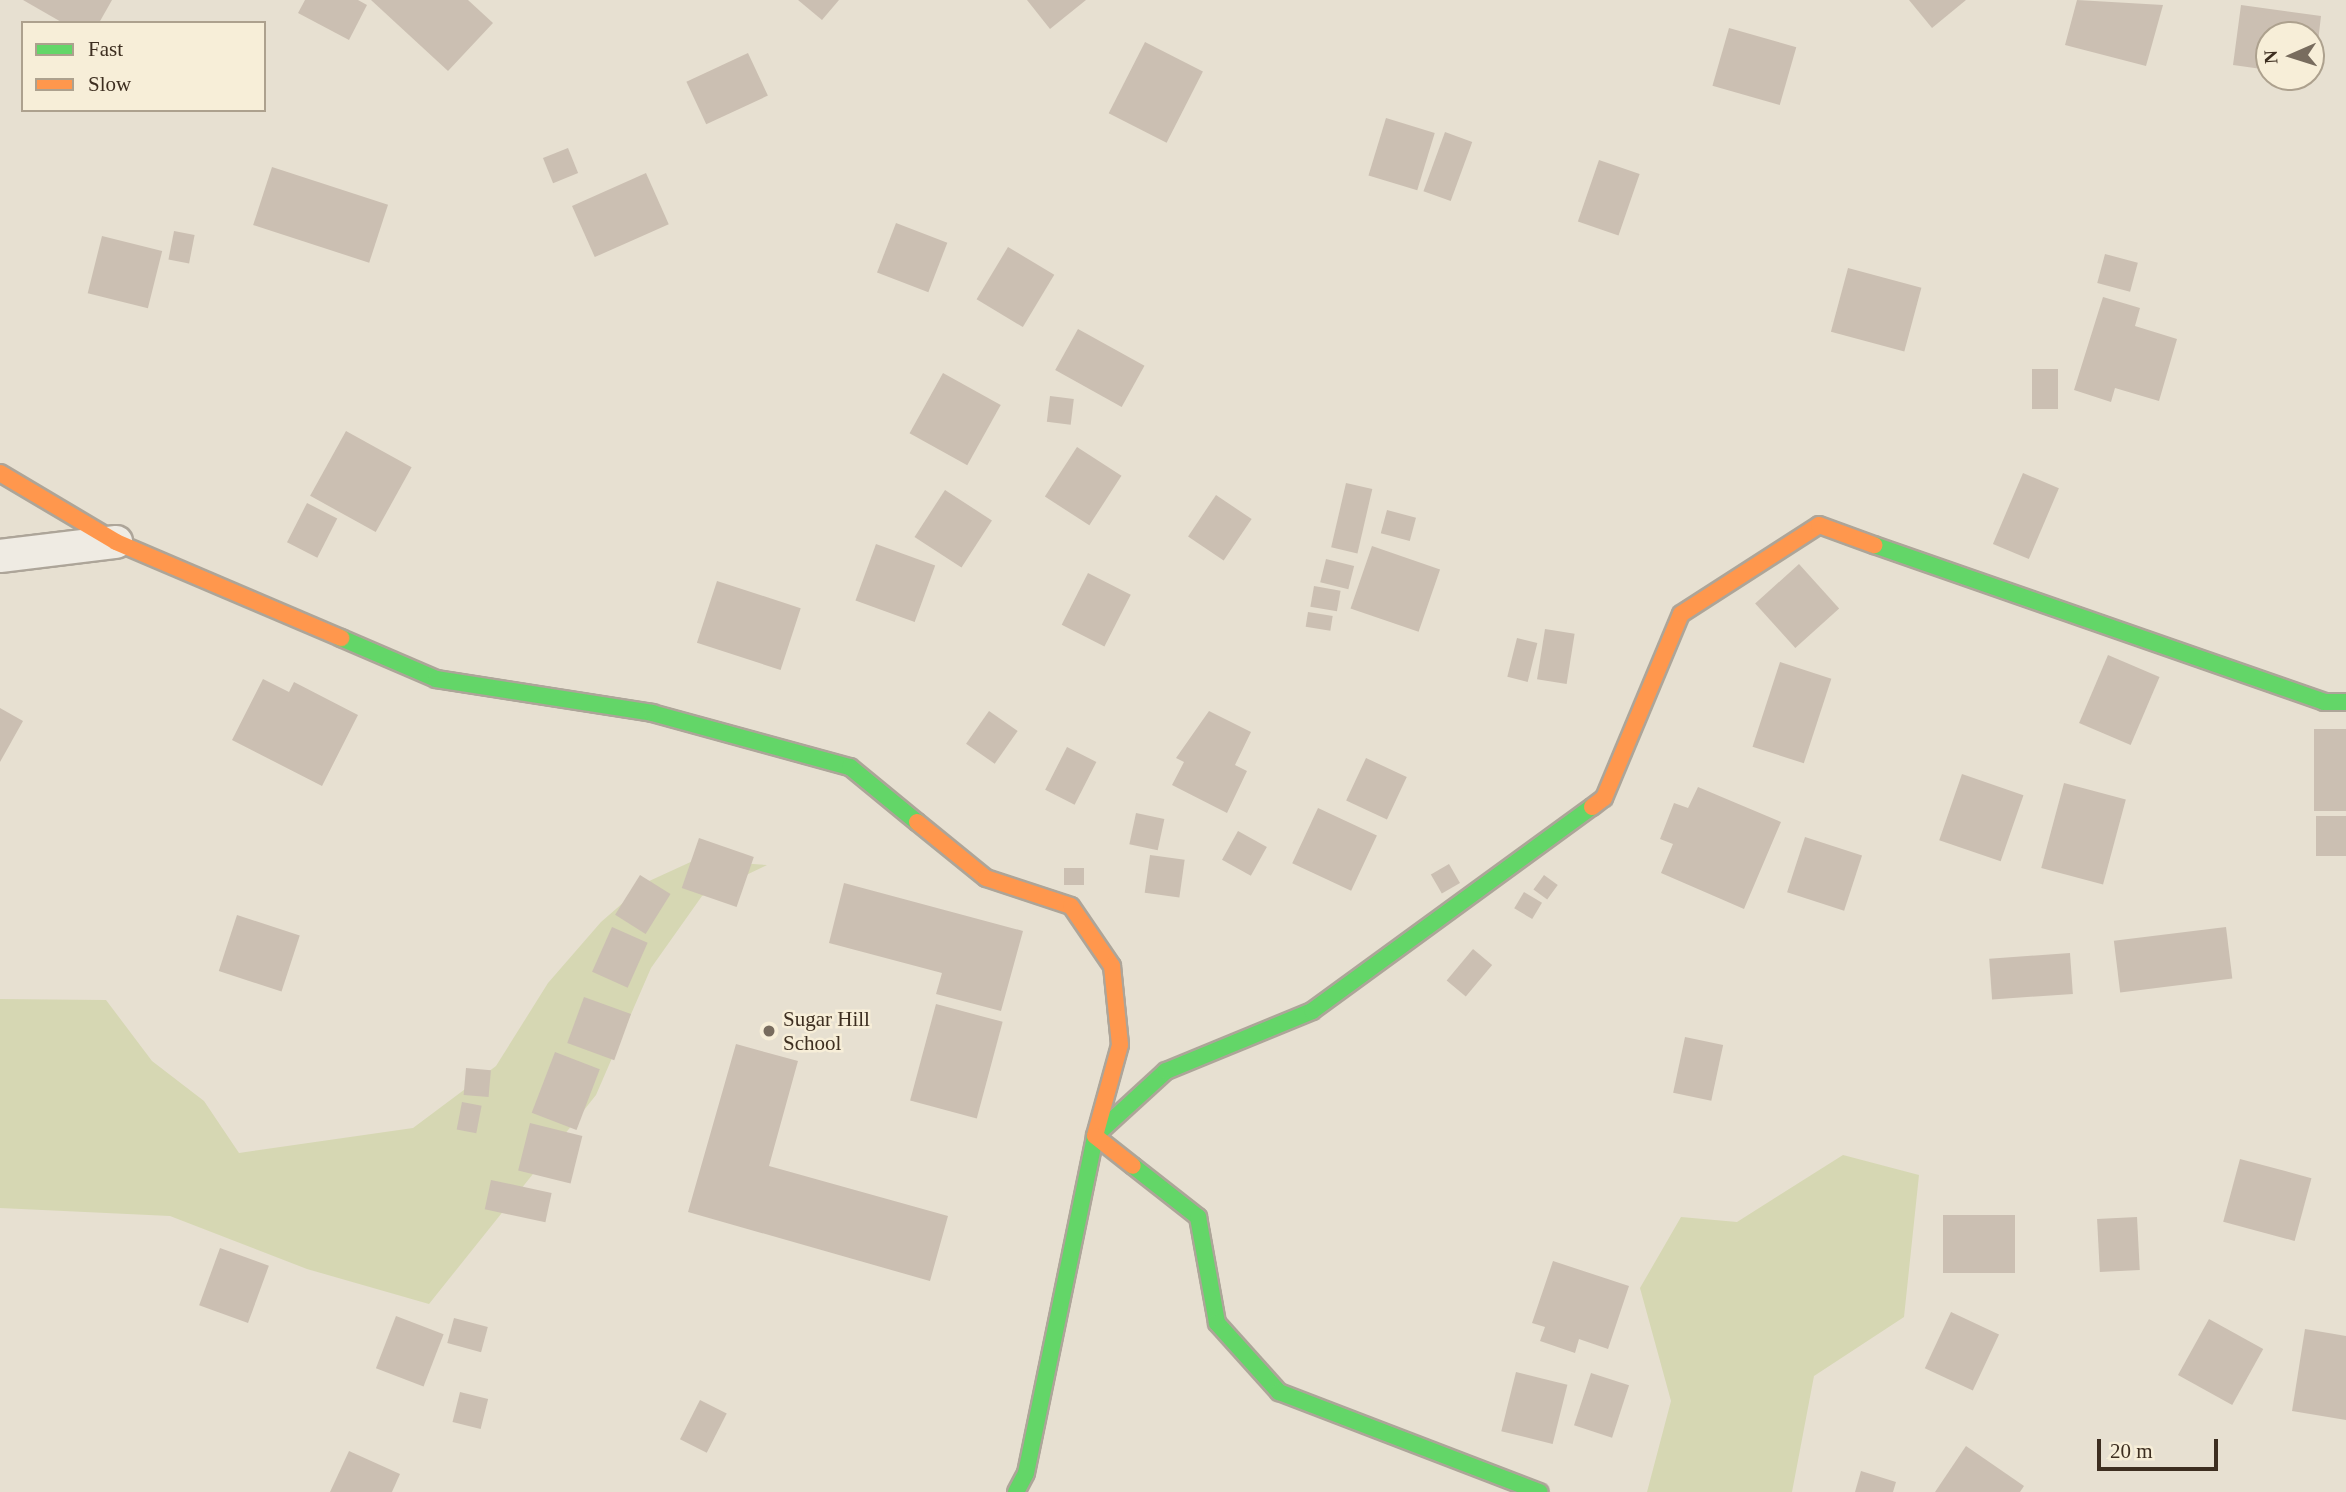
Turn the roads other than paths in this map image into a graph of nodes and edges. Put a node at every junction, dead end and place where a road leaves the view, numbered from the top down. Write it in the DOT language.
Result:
graph roads {
  1 [pos="0,473"];
  2 [pos="116,542"];
  3 [pos="0,556"];
  4 [pos="2346,702"];
  5 [pos="1095,1136"];
  6 [pos="1016,1492"];
  7 [pos="1539,1492"];
  1 -- 2 [label="street"];
  2 -- 3 [label="street"];
  2 -- 5 [label="street"];
  4 -- 5 [label="street"];
  5 -- 6 [label="street"];
  5 -- 7 [label="street"];
}
